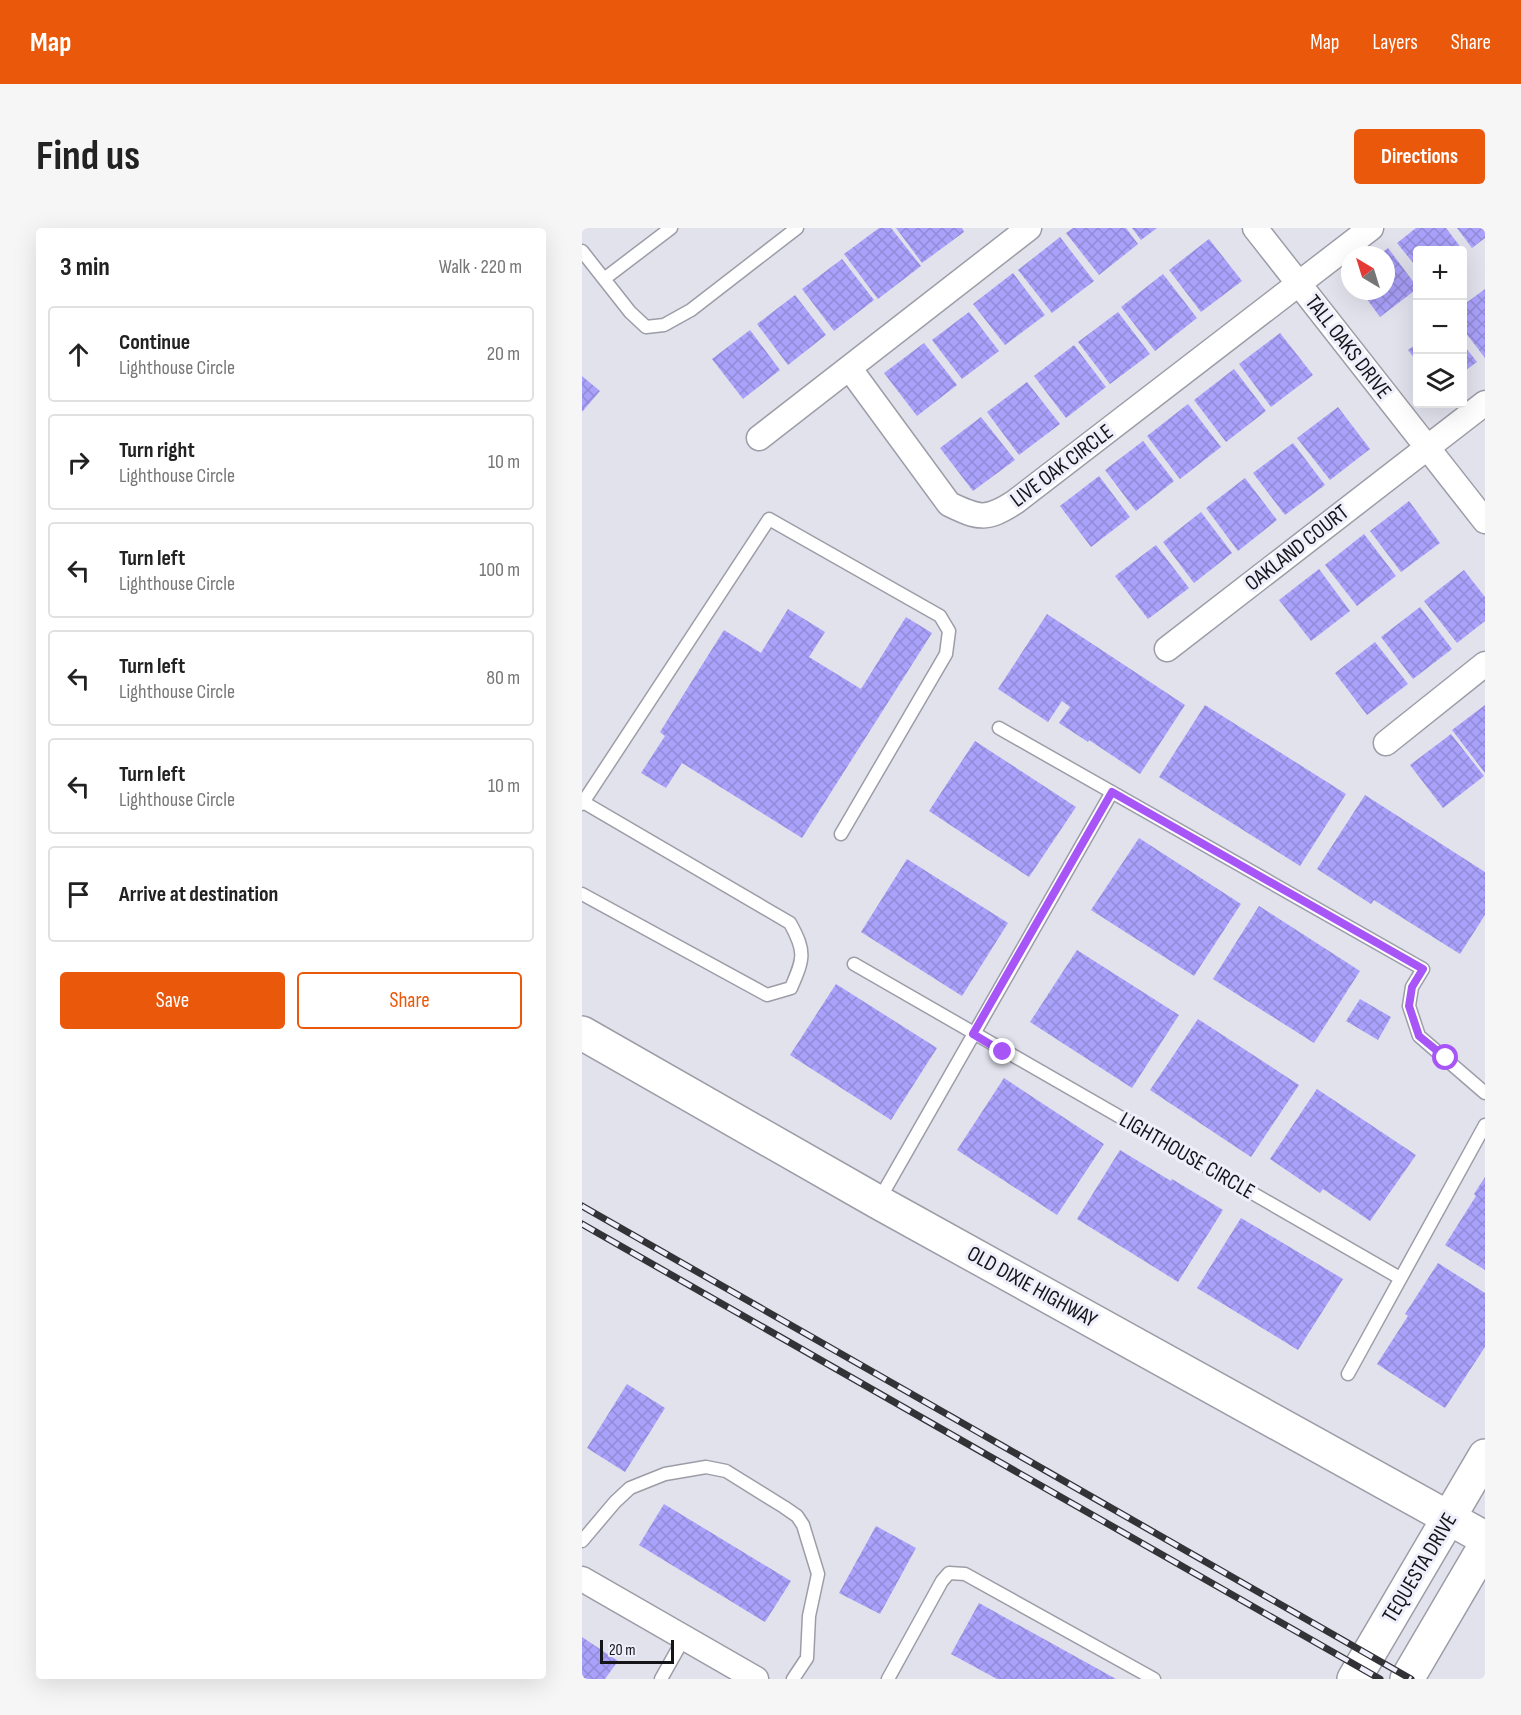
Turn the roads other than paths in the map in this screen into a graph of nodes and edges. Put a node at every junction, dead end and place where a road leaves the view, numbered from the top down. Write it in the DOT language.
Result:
graph roads {
  1 [pos="671,228"];
  2 [pos="797,228"];
  3 [pos="1029,228"];
  4 [pos="1256,228"];
  5 [pos="1371,228"];
  6 [pos="582,251"];
  7 [pos="604,279"];
  8 [pos="1299,284"];
  9 [pos="850,369"];
  10 [pos="1485,403"];
  11 [pos="759,438"];
  12 [pos="1427,448"];
  13 [pos="1485,521"];
  14 [pos="1167,649"];
  15 [pos="1485,664"];
  16 [pos="999,728"];
  17 [pos="1386,743"];
  18 [pos="1112,792"];
  19 [pos="582,803"];
  20 [pos="841,834"];
  21 [pos="582,894"];
  22 [pos="854,964"];
  23 [pos="582,1033"];
  24 [pos="973,1034"];
  25 [pos="1485,1093"];
  26 [pos="1485,1125"];
  27 [pos="878,1202"];
  28 [pos="1400,1278"];
  29 [pos="1348,1374"];
  30 [pos="1485,1456"];
  31 [pos="1449,1518"];
  32 [pos="1485,1538"];
  33 [pos="582,1541"];
  34 [pos="1485,1546"];
  35 [pos="582,1579"];
  36 [pos="684,1638"];
  37 [pos="662,1679"];
  38 [pos="756,1679"];
  39 [pos="793,1679"];
  40 [pos="889,1679"];
  41 [pos="1154,1679"];
  42 [pos="1354,1679"];
  43 [pos="1407,1679"];
  1 -- 7 [label="lane"];
  2 -- 7 [label="lane"];
  3 -- 9 [label="street"];
  4 -- 8 [label="street, TALL OAKS DRIVE"];
  5 -- 8 [label="street, LIVE OAK CIRCLE"];
  6 -- 7 [label="lane"];
  8 -- 9 [label="street, LIVE OAK CIRCLE"];
  8 -- 12 [label="street, TALL OAKS DRIVE"];
  9 -- 11 [label="street"];
  10 -- 12 [label="street, OAKLAND COURT"];
  12 -- 13 [label="street, TALL OAKS DRIVE"];
  12 -- 14 [label="street, OAKLAND COURT"];
  15 -- 17 [label="street"];
  16 -- 18 [label="lane"];
  18 -- 24 [label="lane"];
  18 -- 25 [label="lane"];
  19 -- 20 [label="lane"];
  19 -- 21 [label="lane"];
  22 -- 24 [label="lane, LIGHTHOUSE CIRCLE"];
  23 -- 27 [label="street, OLD DIXIE HIGHWAY"];
  24 -- 27 [label="lane"];
  24 -- 28 [label="lane, LIGHTHOUSE CIRCLE"];
  26 -- 28 [label="lane"];
  27 -- 31 [label="street, OLD DIXIE HIGHWAY"];
  28 -- 29 [label="lane"];
  30 -- 31 [label="street, TEQUESTA DRIVE"];
  31 -- 32 [label="street, OLD DIXIE HIGHWAY"];
  31 -- 42 [label="street, TEQUESTA DRIVE"];
  33 -- 39 [label="lane"];
  34 -- 43 [label="street, TEQUESTA DRIVE"];
  35 -- 36 [label="street"];
  36 -- 37 [label="lane"];
  36 -- 38 [label="street"];
  40 -- 41 [label="lane"];
}
